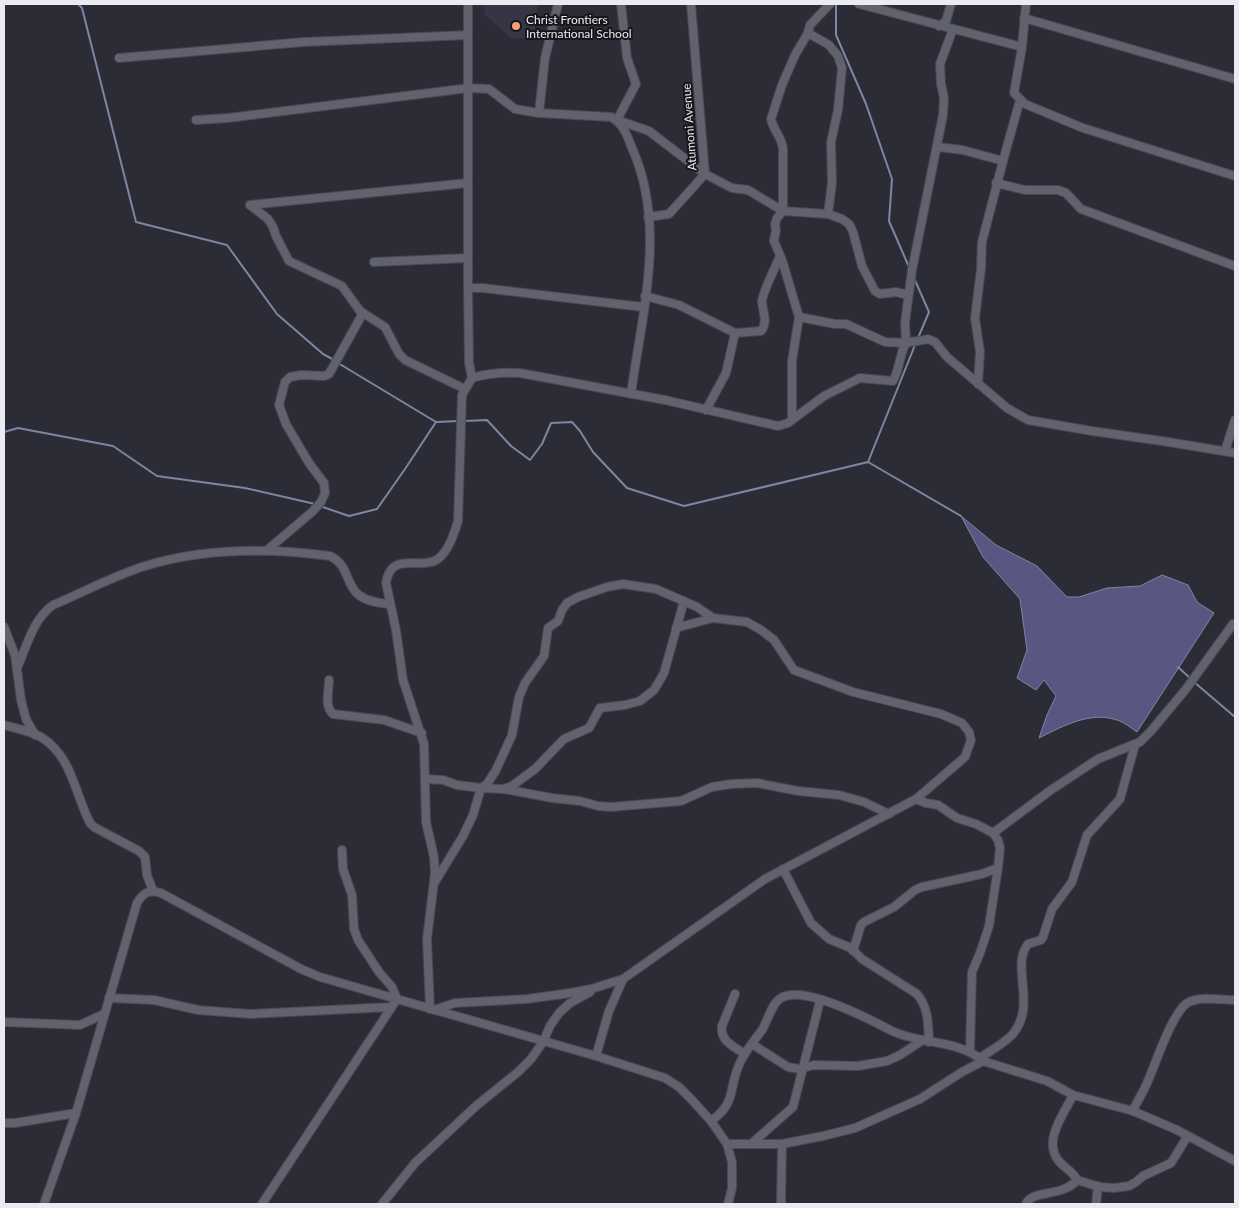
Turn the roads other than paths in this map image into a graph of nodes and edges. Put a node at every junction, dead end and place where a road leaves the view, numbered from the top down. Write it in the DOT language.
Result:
graph roads {
  1 [pos="468,4"];
  2 [pos="558,4"];
  3 [pos="621,4"];
  4 [pos="691,4"];
  5 [pos="830,4"];
  6 [pos="859,4"];
  7 [pos="951,4"];
  8 [pos="1026,4"];
  9 [pos="1024,18"];
  10 [pos="939,26"];
  11 [pos="953,29"];
  12 [pos="808,33"];
  13 [pos="468,34"];
  14 [pos="1022,47"];
  15 [pos="119,58"];
  16 [pos="1235,80"];
  17 [pos="469,88"];
  18 [pos="1020,100"];
  19 [pos="539,113"];
  20 [pos="196,120"];
  21 [pos="617,120"];
  22 [pos="938,147"];
  23 [pos="1003,161"];
  24 [pos="705,174"];
  25 [pos="1235,176"];
  26 [pos="996,183"];
  27 [pos="468,184"];
  28 [pos="783,211"];
  29 [pos="828,214"];
  30 [pos="648,217"];
  31 [pos="780,256"];
  32 [pos="468,258"];
  33 [pos="374,262"];
  34 [pos="1235,266"];
  35 [pos="468,288"];
  36 [pos="908,295"];
  37 [pos="645,296"];
  38 [pos="644,307"];
  39 [pos="363,313"];
  40 [pos="799,317"];
  41 [pos="736,333"];
  42 [pos="906,343"];
  43 [pos="472,378"];
  44 [pos="978,384"];
  45 [pos="465,388"];
  46 [pos="631,394"];
  47 [pos="706,410"];
  48 [pos="792,419"];
  49 [pos="1235,420"];
  50 [pos="1225,451"];
  51 [pos="1235,453"];
  52 [pos="266,551"];
  53 [pos="684,601"];
  54 [pos="390,604"];
  55 [pos="713,618"];
  56 [pos="1234,624"];
  57 [pos="4,627"];
  58 [pos="676,628"];
  59 [pos="17,668"];
  60 [pos="329,680"];
  61 [pos="4,725"];
  62 [pos="422,733"];
  63 [pos="35,735"];
  64 [pos="1134,745"];
  65 [pos="425,779"];
  66 [pos="481,788"];
  67 [pos="504,789"];
  68 [pos="916,799"];
  69 [pos="889,814"];
  70 [pos="993,833"];
  71 [pos="342,850"];
  72 [pos="998,868"];
  73 [pos="783,870"];
  74 [pos="435,882"];
  75 [pos="153,891"];
  76 [pos="853,951"];
  77 [pos="623,979"];
  78 [pos="608,984"];
  79 [pos="735,994"];
  80 [pos="109,998"];
  81 [pos="396,999"];
  82 [pos="1235,1000"];
  83 [pos="820,1001"];
  84 [pos="391,1008"];
  85 [pos="432,1010"];
  86 [pos="104,1014"];
  87 [pos="4,1022"];
  88 [pos="926,1041"];
  89 [pos="543,1042"];
  90 [pos="752,1044"];
  91 [pos="970,1051"];
  92 [pos="745,1054"];
  93 [pos="596,1056"];
  94 [pos="982,1059"];
  95 [pos="802,1068"];
  96 [pos="1073,1095"];
  97 [pos="1133,1111"];
  98 [pos="76,1113"];
  99 [pos="711,1121"];
  100 [pos="4,1123"];
  101 [pos="1187,1136"];
  102 [pos="728,1144"];
  103 [pos="751,1144"];
  104 [pos="782,1144"];
  105 [pos="1235,1161"];
  106 [pos="1077,1180"];
  107 [pos="1098,1186"];
  108 [pos="44,1204"];
  109 [pos="262,1204"];
  110 [pos="382,1204"];
  111 [pos="728,1204"];
  112 [pos="781,1204"];
  113 [pos="1026,1204"];
  114 [pos="1096,1204"];
  1 -- 13 [label="street"];
  2 -- 19 [label="street"];
  3 -- 21 [label="street"];
  4 -- 24 [label="street, Atumoni Avenue"];
  5 -- 12 [label="street"];
  6 -- 10 [label="street"];
  7 -- 10 [label="street"];
  8 -- 9 [label="street"];
  9 -- 14 [label="street"];
  9 -- 16 [label="street"];
  10 -- 11 [label="street"];
  11 -- 14 [label="street"];
  11 -- 22 [label="street"];
  12 -- 28 [label="street"];
  12 -- 29 [label="street"];
  13 -- 15 [label="street"];
  13 -- 17 [label="street"];
  14 -- 18 [label="street"];
  17 -- 19 [label="street"];
  17 -- 20 [label="street"];
  17 -- 27 [label="street"];
  18 -- 23 [label="street"];
  18 -- 25 [label="street"];
  19 -- 21 [label="street"];
  21 -- 24 [label="street"];
  21 -- 30 [label="street"];
  22 -- 23 [label="street"];
  22 -- 36 [label="street"];
  23 -- 26 [label="street"];
  24 -- 28 [label="street"];
  24 -- 30 [label="street, Atumoni Avenue"];
  26 -- 34 [label="street"];
  26 -- 44 [label="street"];
  27 -- 32 [label="street"];
  27 -- 39 [label="street"];
  28 -- 29 [label="street"];
  28 -- 31 [label="street"];
  29 -- 36 [label="street"];
  30 -- 37 [label="street"];
  31 -- 40 [label="street"];
  31 -- 41 [label="street"];
  32 -- 33 [label="street"];
  32 -- 35 [label="street"];
  35 -- 38 [label="street"];
  35 -- 43 [label="street"];
  36 -- 42 [label="street"];
  37 -- 38 [label="street"];
  37 -- 41 [label="street"];
  38 -- 46 [label="street"];
  39 -- 45 [label="street"];
  39 -- 52 [label="street"];
  40 -- 42 [label="street"];
  40 -- 48 [label="street"];
  41 -- 47 [label="street"];
  42 -- 44 [label="street"];
  42 -- 48 [label="street"];
  43 -- 45 [label="street"];
  43 -- 46 [label="street"];
  44 -- 50 [label="street"];
  45 -- 54 [label="street"];
  46 -- 47 [label="street"];
  47 -- 48 [label="street"];
  49 -- 50 [label="street"];
  50 -- 51 [label="street"];
  52 -- 54 [label="street"];
  52 -- 59 [label="street"];
  53 -- 55 [label="street"];
  53 -- 58 [label="street"];
  53 -- 66 [label="street"];
  54 -- 62 [label="street"];
  55 -- 58 [label="street"];
  55 -- 68 [label="street"];
  56 -- 64 [label="street"];
  57 -- 59 [label="street"];
  58 -- 67 [label="street"];
  59 -- 63 [label="street"];
  60 -- 62 [label="street"];
  61 -- 63 [label="street"];
  62 -- 65 [label="street"];
  63 -- 75 [label="street"];
  64 -- 70 [label="street"];
  64 -- 94 [label="street"];
  65 -- 66 [label="street"];
  65 -- 74 [label="street"];
  66 -- 67 [label="street"];
  66 -- 74 [label="street"];
  67 -- 69 [label="street"];
  68 -- 69 [label="street"];
  68 -- 70 [label="street"];
  69 -- 73 [label="street"];
  70 -- 72 [label="street"];
  71 -- 81 [label="street"];
  72 -- 76 [label="street"];
  72 -- 91 [label="street"];
  73 -- 76 [label="street"];
  73 -- 77 [label="street"];
  74 -- 85 [label="street"];
  75 -- 80 [label="street"];
  75 -- 81 [label="street"];
  76 -- 88 [label="street"];
  77 -- 78 [label="street"];
  77 -- 93 [label="street"];
  78 -- 85 [label="street"];
  78 -- 89 [label="street"];
  79 -- 92 [label="street"];
  80 -- 84 [label="street"];
  80 -- 86 [label="street"];
  81 -- 84 [label="street"];
  81 -- 85 [label="street"];
  82 -- 97 [label="street"];
  83 -- 88 [label="street"];
  83 -- 90 [label="street"];
  83 -- 95 [label="street"];
  84 -- 109 [label="street"];
  85 -- 89 [label="street"];
  86 -- 87 [label="street"];
  86 -- 98 [label="street"];
  88 -- 91 [label="street"];
  88 -- 95 [label="street"];
  89 -- 93 [label="street"];
  89 -- 110 [label="street"];
  90 -- 92 [label="street"];
  90 -- 95 [label="street"];
  91 -- 94 [label="street"];
  92 -- 99 [label="street"];
  93 -- 99 [label="street"];
  94 -- 96 [label="street"];
  94 -- 104 [label="street"];
  95 -- 103 [label="street"];
  96 -- 97 [label="street"];
  96 -- 106 [label="street"];
  97 -- 101 [label="street"];
  98 -- 100 [label="street"];
  98 -- 108 [label="street"];
  99 -- 102 [label="street"];
  101 -- 105 [label="street"];
  101 -- 107 [label="street"];
  102 -- 103 [label="street"];
  102 -- 111 [label="street"];
  103 -- 104 [label="street"];
  104 -- 112 [label="street"];
  106 -- 107 [label="street"];
  106 -- 113 [label="street"];
  107 -- 114 [label="street"];
}
